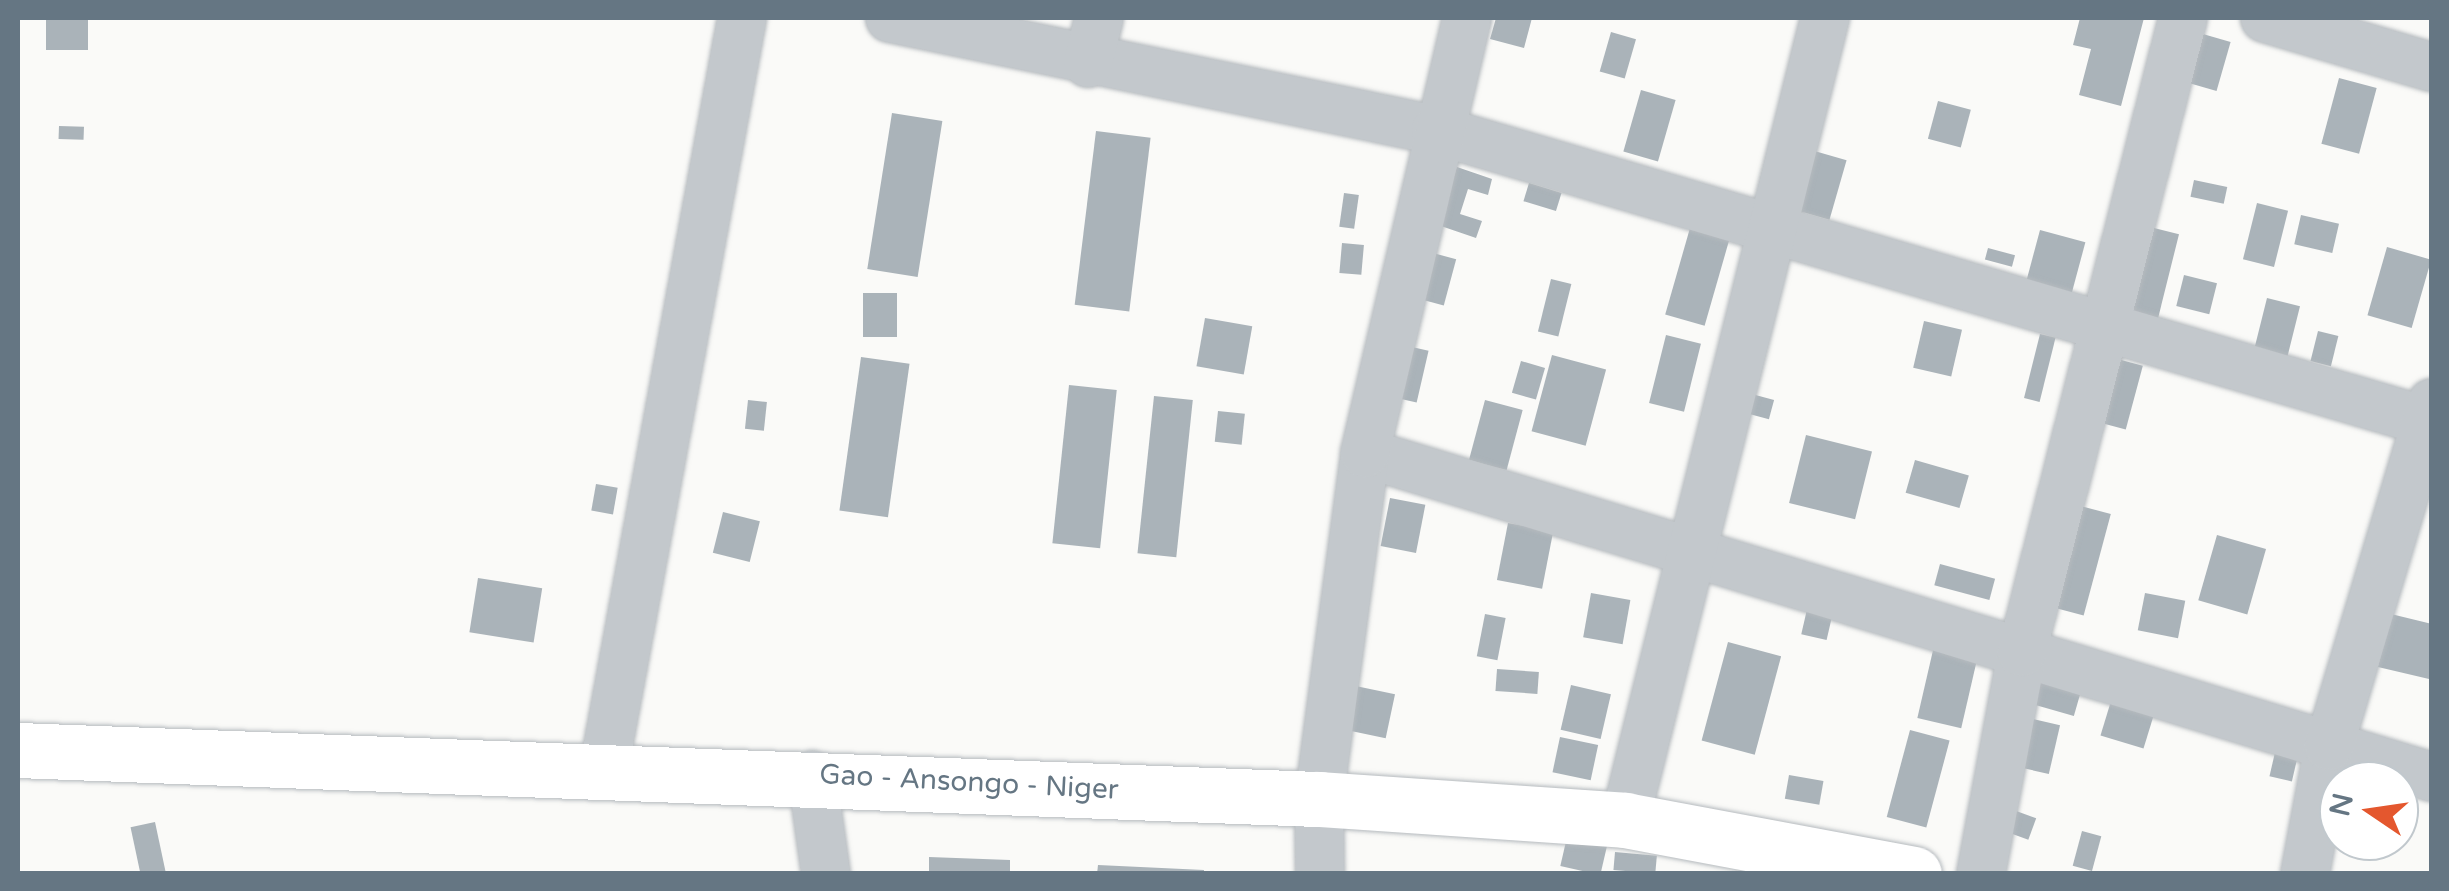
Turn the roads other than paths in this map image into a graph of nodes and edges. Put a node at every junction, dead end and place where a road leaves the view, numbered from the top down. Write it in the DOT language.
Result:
graph roads {
  1 [pos="742,18"];
  2 [pos="890,18"];
  3 [pos="1466,18"];
  4 [pos="1825,18"];
  5 [pos="2183,18"];
  6 [pos="2265,18"];
  7 [pos="1093,40"];
  8 [pos="2432,68"];
  9 [pos="1436,130"];
  10 [pos="1778,224"];
  11 [pos="2100,326"];
  12 [pos="2430,416"];
  13 [pos="1365,454"];
  14 [pos="1696,554"];
  15 [pos="2022,652"];
  16 [pos="2329,746"];
  17 [pos="18,750"];
  18 [pos="604,768"];
  19 [pos="812,775"];
  20 [pos="2432,776"];
  21 [pos="1319,798"];
  22 [pos="1625,820"];
  23 [pos="826,874"];
  24 [pos="1320,874"];
  25 [pos="1914,874"];
  26 [pos="1981,874"];
  27 [pos="2304,874"];
  1 -- 18 [label="street"];
  2 -- 7 [label="street"];
  3 -- 9 [label="street"];
  4 -- 10 [label="street"];
  5 -- 11 [label="street"];
  6 -- 8 [label="street"];
  7 -- 9 [label="street"];
  9 -- 10 [label="street"];
  9 -- 13 [label="street"];
  10 -- 11 [label="street"];
  10 -- 14 [label="street"];
  11 -- 12 [label="street"];
  11 -- 15 [label="street"];
  12 -- 16 [label="street"];
  13 -- 14 [label="street"];
  13 -- 21 [label="street"];
  14 -- 15 [label="street"];
  14 -- 22 [label="street"];
  15 -- 16 [label="street"];
  15 -- 26 [label="street"];
  16 -- 20 [label="street"];
  16 -- 27 [label="street"];
  17 -- 18 [label="main road, Gao - Ansongo - Niger"];
  18 -- 19 [label="main road, Gao - Ansongo - Niger"];
  19 -- 21 [label="main road, Gao - Ansongo - Niger"];
  19 -- 23 [label="street"];
  21 -- 22 [label="main road, Gao - Ansongo - Niger"];
  21 -- 24 [label="street"];
  22 -- 25 [label="main road, Gao - Ansongo - Niger"];
}
